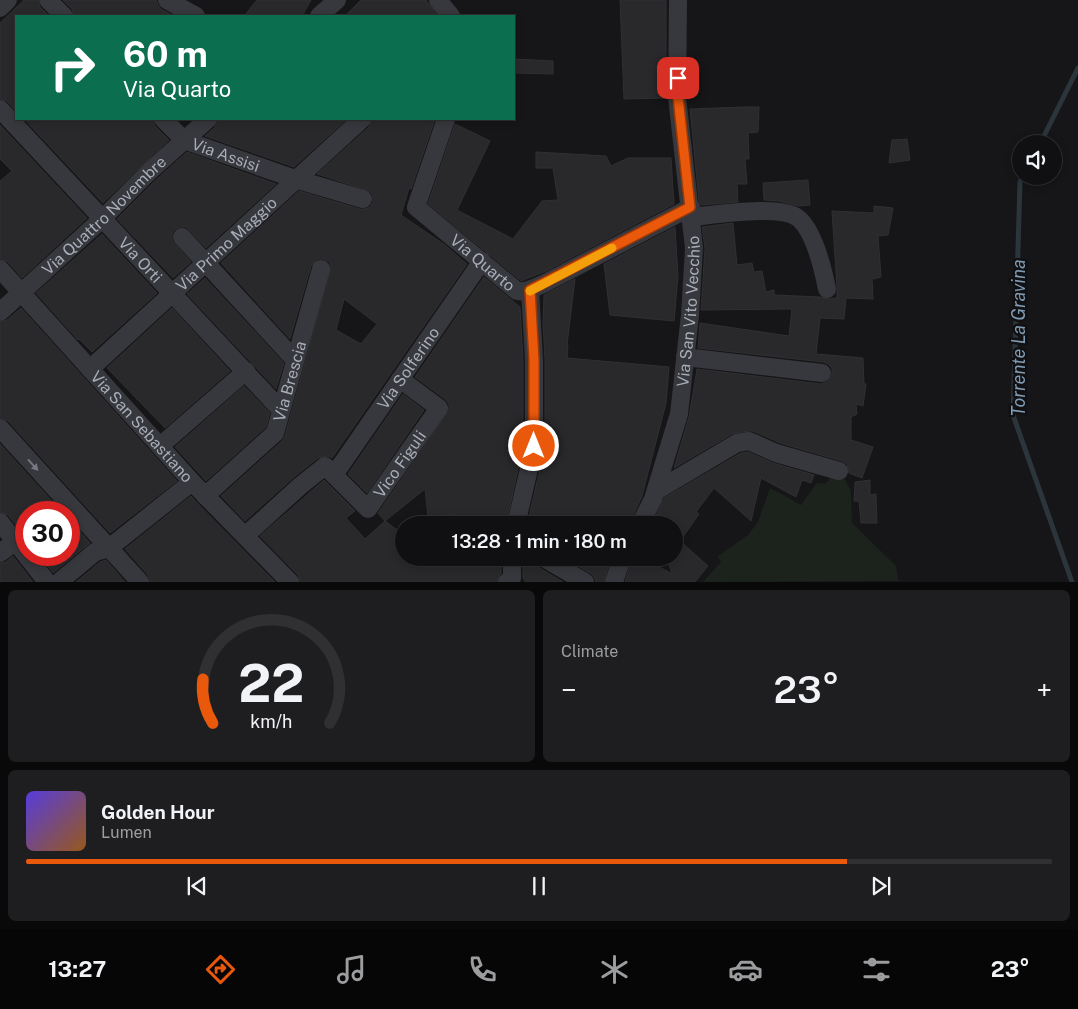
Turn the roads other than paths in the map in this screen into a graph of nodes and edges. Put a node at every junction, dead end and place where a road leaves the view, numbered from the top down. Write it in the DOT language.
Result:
graph roads {
  1 [pos="8,0"];
  2 [pos="48,0"];
  3 [pos="168,0"];
  4 [pos="337,0"];
  5 [pos="438,0"];
  6 [pos="678,0"];
  7 [pos="0,8"];
  8 [pos="63,15"];
  9 [pos="194,15"];
  10 [pos="320,15"];
  11 [pos="450,15"];
  12 [pos="0,109"];
  13 [pos="164,120"];
  14 [pos="207,120"];
  15 [pos="361,120"];
  16 [pos="446,120"];
  17 [pos="184,140"];
  18 [pos="295,179"];
  19 [pos="362,199"];
  20 [pos="691,212"];
  21 [pos="103,218"];
  22 [pos="182,236"];
  23 [pos="482,261"];
  24 [pos="206,263"];
  25 [pos="0,269"];
  26 [pos="321,269"];
  27 [pos="827,288"];
  28 [pos="530,290"];
  29 [pos="21,292"];
  30 [pos="174,294"];
  31 [pos="0,312"];
  32 [pos="685,358"];
  33 [pos="295,360"];
  34 [pos="90,369"];
  35 [pos="246,371"];
  36 [pos="822,373"];
  37 [pos="400,379"];
  38 [pos="281,410"];
  39 [pos="0,428"];
  40 [pos="160,446"];
  41 [pos="329,470"];
  42 [pos="839,471"];
  43 [pos="192,482"];
  44 [pos="656,491"];
  45 [pos="205,496"];
  46 [pos="518,516"];
  47 [pos="644,516"];
  48 [pos="0,522"];
  49 [pos="245,536"];
  50 [pos="15,542"];
  51 [pos="109,548"];
  52 [pos="0,554"];
  53 [pos="34,566"];
  54 [pos="512,566"];
  55 [pos="558,566"];
  56 [pos="619,566"];
  57 [pos="511,580"];
  58 [pos="47,582"];
  59 [pos="60,582"];
  60 [pos="140,582"];
  61 [pos="290,582"];
  62 [pos="585,582"];
  63 [pos="614,582"];
  1 -- 7 [label="street"];
  2 -- 8 [label="street"];
  3 -- 9 [label="street"];
  4 -- 10 [label="street"];
  5 -- 11 [label="street"];
  6 -- 20 [label="street, Via San Vito Vecchio"];
  12 -- 21 [label="street, Via Orti"];
  13 -- 17 [label="street, Via Assisi"];
  14 -- 17 [label="street, Via Quattro Novembre"];
  15 -- 18 [label="street, Via Primo Maggio"];
  16 -- 23 [label="street, Via Quarto"];
  17 -- 18 [label="street, Via Assisi"];
  17 -- 21 [label="street, Via Quattro Novembre"];
  18 -- 19 [label="street, Via Assisi"];
  18 -- 24 [label="street, Via Primo Maggio"];
  20 -- 27 [label="street"];
  20 -- 28 [label="street, Via Quarto"];
  20 -- 32 [label="street, Via San Vito Vecchio"];
  21 -- 29 [label="street, Via Quattro Novembre"];
  21 -- 30 [label="street, Via Orti"];
  22 -- 24 [label="street"];
  23 -- 28 [label="street, Via Quarto"];
  23 -- 37 [label="street, Via Solferino"];
  24 -- 30 [label="street, Via Primo Maggio"];
  24 -- 33 [label="street"];
  25 -- 29 [label="street, Via San Sebastiano"];
  26 -- 33 [label="street, Via Brescia"];
  28 -- 46 [label="street"];
  29 -- 31 [label="street, Via Quattro Novembre"];
  29 -- 34 [label="street, Via San Sebastiano"];
  30 -- 34 [label="street, Via Primo Maggio"];
  30 -- 35 [label="street, Via Orti"];
  32 -- 36 [label="street"];
  32 -- 44 [label="street, Via San Vito Vecchio"];
  33 -- 38 [label="street, Via Brescia"];
  34 -- 40 [label="street, Via San Sebastiano"];
  35 -- 38 [label="street, Via Orti"];
  35 -- 40 [label="street"];
  37 -- 41 [label="street, Via Solferino"];
  37 -- 41 [label="street, Vico Figuli"];
  38 -- 45 [label="street, Via Brescia"];
  39 -- 51 [label="street, one-way"];
  40 -- 43 [label="street, Via San Sebastiano"];
  41 -- 49 [label="street, Via Solferino"];
  42 -- 44 [label="street"];
  43 -- 45 [label="street, Via San Sebastiano"];
  43 -- 51 [label="street"];
  44 -- 47 [label="street, Via San Vito Vecchio"];
  45 -- 49 [label="street, Via San Sebastiano"];
  48 -- 50 [label="street"];
  49 -- 61 [label="street, Via San Sebastiano"];
  50 -- 52 [label="street"];
  51 -- 59 [label="street"];
  51 -- 60 [label="street"];
  53 -- 58 [label="street"];
  54 -- 57 [label="street"];
  55 -- 62 [label="street"];
  56 -- 63 [label="street"];
}
